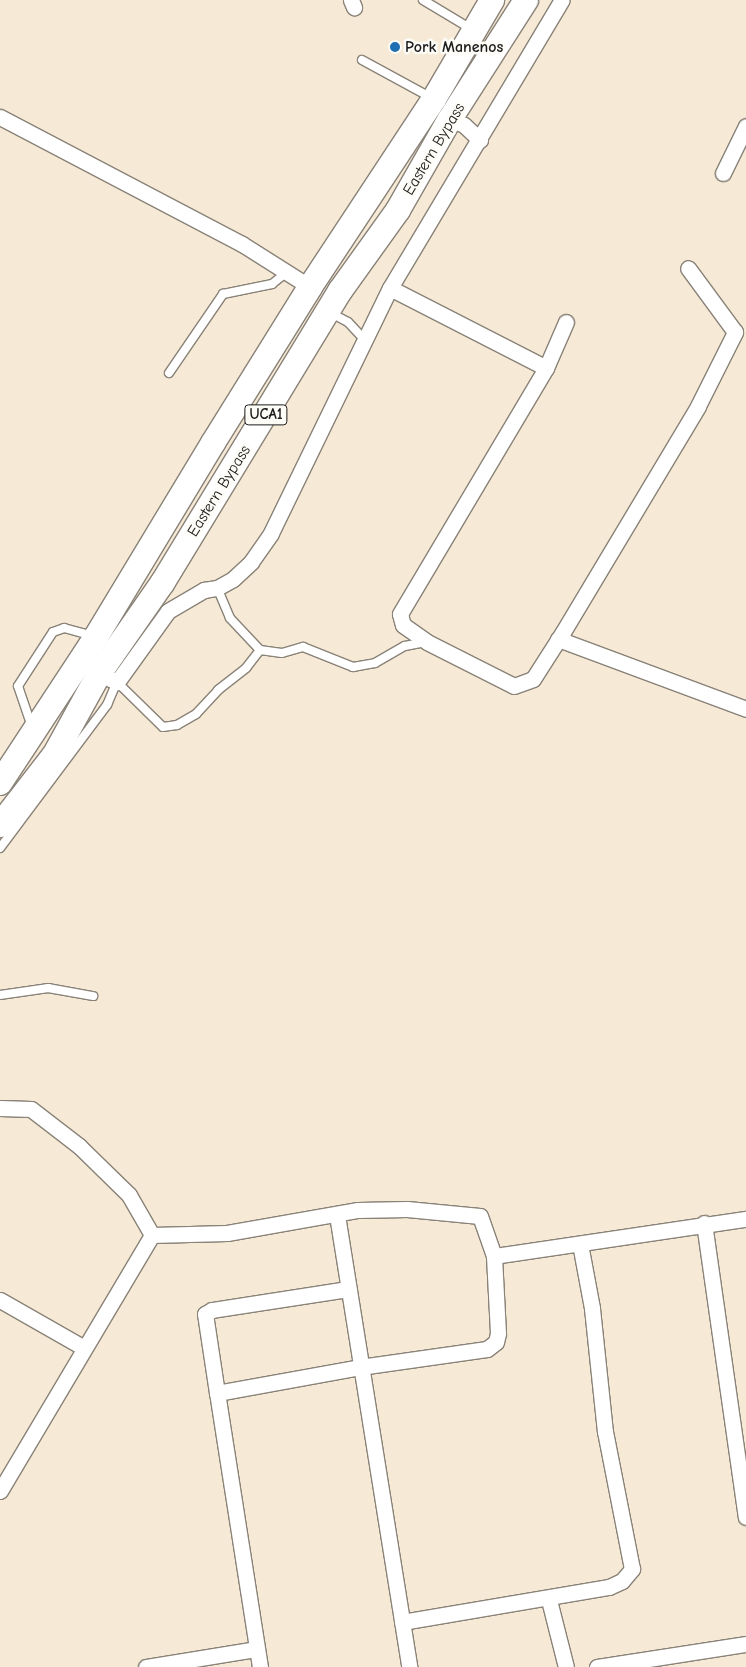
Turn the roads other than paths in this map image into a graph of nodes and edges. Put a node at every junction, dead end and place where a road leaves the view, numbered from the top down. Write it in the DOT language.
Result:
graph roads {
  1 [pos="423,0"];
  2 [pos="492,0"];
  3 [pos="526,0"];
  4 [pos="562,0"];
  5 [pos="474,31"];
  6 [pos="362,60"];
  7 [pos="434,99"];
  8 [pos="0,117"];
  9 [pos="450,119"];
  10 [pos="746,126"];
  11 [pos="480,140"];
  12 [pos="723,173"];
  13 [pos="688,268"];
  14 [pos="287,272"];
  15 [pos="310,286"];
  16 [pos="390,288"];
  17 [pos="329,312"];
  18 [pos="566,322"];
  19 [pos="288,325"];
  20 [pos="313,339"];
  21 [pos="366,342"];
  22 [pos="546,368"];
  23 [pos="169,373"];
  24 [pos="216,588"];
  25 [pos="96,637"];
  26 [pos="558,639"];
  27 [pos="427,642"];
  28 [pos="260,650"];
  29 [pos="108,678"];
  30 [pos="746,709"];
  31 [pos="34,731"];
  32 [pos="0,783"];
  33 [pos="0,825"];
  34 [pos="0,848"];
  35 [pos="0,995"];
  36 [pos="93,996"];
  37 [pos="0,1108"];
  38 [pos="337,1215"];
  39 [pos="746,1219"];
  40 [pos="704,1224"];
  41 [pos="152,1235"];
  42 [pos="580,1244"];
  43 [pos="494,1256"];
  44 [pos="348,1288"];
  45 [pos="0,1300"];
  46 [pos="84,1348"];
  47 [pos="360,1367"];
  48 [pos="217,1394"];
  49 [pos="0,1491"];
  50 [pos="746,1517"];
  51 [pos="549,1600"];
  52 [pos="402,1622"];
  53 [pos="746,1644"];
  54 [pos="256,1649"];
  55 [pos="146,1667"];
  56 [pos="260,1667"];
  57 [pos="410,1667"];
  58 [pos="566,1667"];
  59 [pos="597,1667"];
  1 -- 5 [label="lane"];
  2 -- 5 [label="main road, Eastern Bypass / UCA1"];
  3 -- 9 [label="main road, Eastern Bypass / UCA1"];
  4 -- 11 [label="street"];
  5 -- 7 [label="main road, Eastern Bypass / UCA1"];
  6 -- 7 [label="lane"];
  7 -- 15 [label="main road, Eastern Bypass / UCA1"];
  8 -- 14 [label="street"];
  9 -- 11 [label="street"];
  9 -- 17 [label="main road, Eastern Bypass / UCA1"];
  10 -- 12 [label="street"];
  11 -- 16 [label="street"];
  13 -- 26 [label="street"];
  14 -- 15 [label="street"];
  14 -- 23 [label="lane"];
  15 -- 19 [label="main road, Eastern Bypass / UCA1"];
  16 -- 21 [label="street"];
  16 -- 22 [label="street"];
  17 -- 20 [label="main road, Eastern Bypass / UCA1"];
  17 -- 21 [label="lane"];
  18 -- 22 [label="street"];
  19 -- 20 [label="main road"];
  19 -- 25 [label="main road, Eastern Bypass / UCA1"];
  20 -- 29 [label="main road, Eastern Bypass / UCA1"];
  21 -- 24 [label="street"];
  22 -- 27 [label="street"];
  24 -- 28 [label="lane"];
  24 -- 29 [label="street"];
  25 -- 31 [label="main road, Eastern Bypass / UCA1"];
  25 -- 31 [label="lane"];
  26 -- 27 [label="street"];
  26 -- 30 [label="street"];
  27 -- 28 [label="lane"];
  28 -- 29 [label="lane"];
  29 -- 33 [label="main road, Eastern Bypass / UCA1"];
  29 -- 34 [label="lane"];
  31 -- 32 [label="main road, Eastern Bypass / UCA1"];
  35 -- 36 [label="lane"];
  37 -- 41 [label="street"];
  38 -- 41 [label="street"];
  38 -- 43 [label="street"];
  38 -- 44 [label="street"];
  39 -- 40 [label="street"];
  40 -- 42 [label="street"];
  40 -- 50 [label="street"];
  41 -- 46 [label="street"];
  42 -- 43 [label="street"];
  42 -- 51 [label="street"];
  43 -- 47 [label="street"];
  44 -- 47 [label="street"];
  44 -- 48 [label="street"];
  45 -- 46 [label="street"];
  46 -- 49 [label="street"];
  47 -- 48 [label="street"];
  47 -- 52 [label="street"];
  48 -- 54 [label="street"];
  51 -- 52 [label="street"];
  51 -- 58 [label="street"];
  52 -- 57 [label="street"];
  53 -- 59 [label="street"];
  54 -- 55 [label="street"];
  54 -- 56 [label="street"];
}
